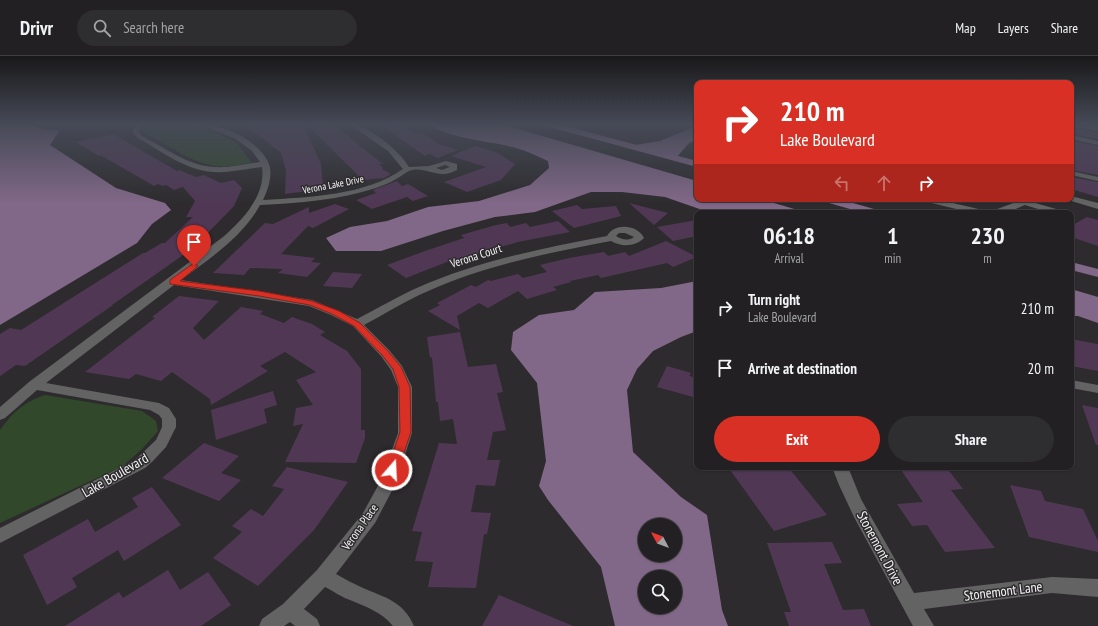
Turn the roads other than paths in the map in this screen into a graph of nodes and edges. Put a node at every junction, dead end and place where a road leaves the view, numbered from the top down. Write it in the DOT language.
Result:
graph roads {
  1 [pos="165,151"];
  2 [pos="254,151"];
  3 [pos="390,151"];
  4 [pos="265,164"];
  5 [pos="431,168"];
  6 [pos="407,169"];
  7 [pos="1074,174"];
  8 [pos="1098,179"];
  9 [pos="1074,199"];
  10 [pos="938,202"];
  11 [pos="1023,202"];
  12 [pos="1032,202"];
  13 [pos="258,203"];
  14 [pos="1098,206"];
  15 [pos="972,210"];
  16 [pos="1006,210"];
  17 [pos="1052,210"];
  18 [pos="612,238"];
  19 [pos="173,282"];
  20 [pos="357,324"];
  21 [pos="34,385"];
  22 [pos="1074,385"];
  23 [pos="1098,390"];
  24 [pos="0,415"];
  25 [pos="841,470"];
  26 [pos="0,536"];
  27 [pos="323,576"];
  28 [pos="1098,588"];
  29 [pos="909,602"];
  30 [pos="290,610"];
  31 [pos="269,626"];
  32 [pos="310,626"];
  33 [pos="404,626"];
  34 [pos="924,626"];
  1 -- 4 [label="street"];
  2 -- 4 [label="street"];
  3 -- 6 [label="street"];
  4 -- 13 [label="street"];
  5 -- 6 [label="street, Verona Lake Drive"];
  6 -- 13 [label="street, Verona Lake Drive"];
  7 -- 8 [label="street"];
  9 -- 14 [label="street"];
  10 -- 15 [label="street"];
  11 -- 16 [label="street"];
  12 -- 17 [label="street"];
  13 -- 19 [label="street"];
  18 -- 20 [label="street, Verona Court"];
  19 -- 20 [label="street, Verona Place"];
  19 -- 21 [label="street"];
  20 -- 27 [label="street, Verona Place"];
  21 -- 24 [label="street"];
  21 -- 26 [label="street, Lake Boulevard"];
  22 -- 23 [label="street"];
  25 -- 29 [label="street, Stonemont Drive"];
  27 -- 30 [label="street, Verona Place"];
  27 -- 33 [label="street"];
  28 -- 29 [label="street, Stonemont Lane"];
  29 -- 34 [label="street, Stonemont Drive"];
  30 -- 31 [label="street, Verona Place"];
  30 -- 32 [label="street"];
}
